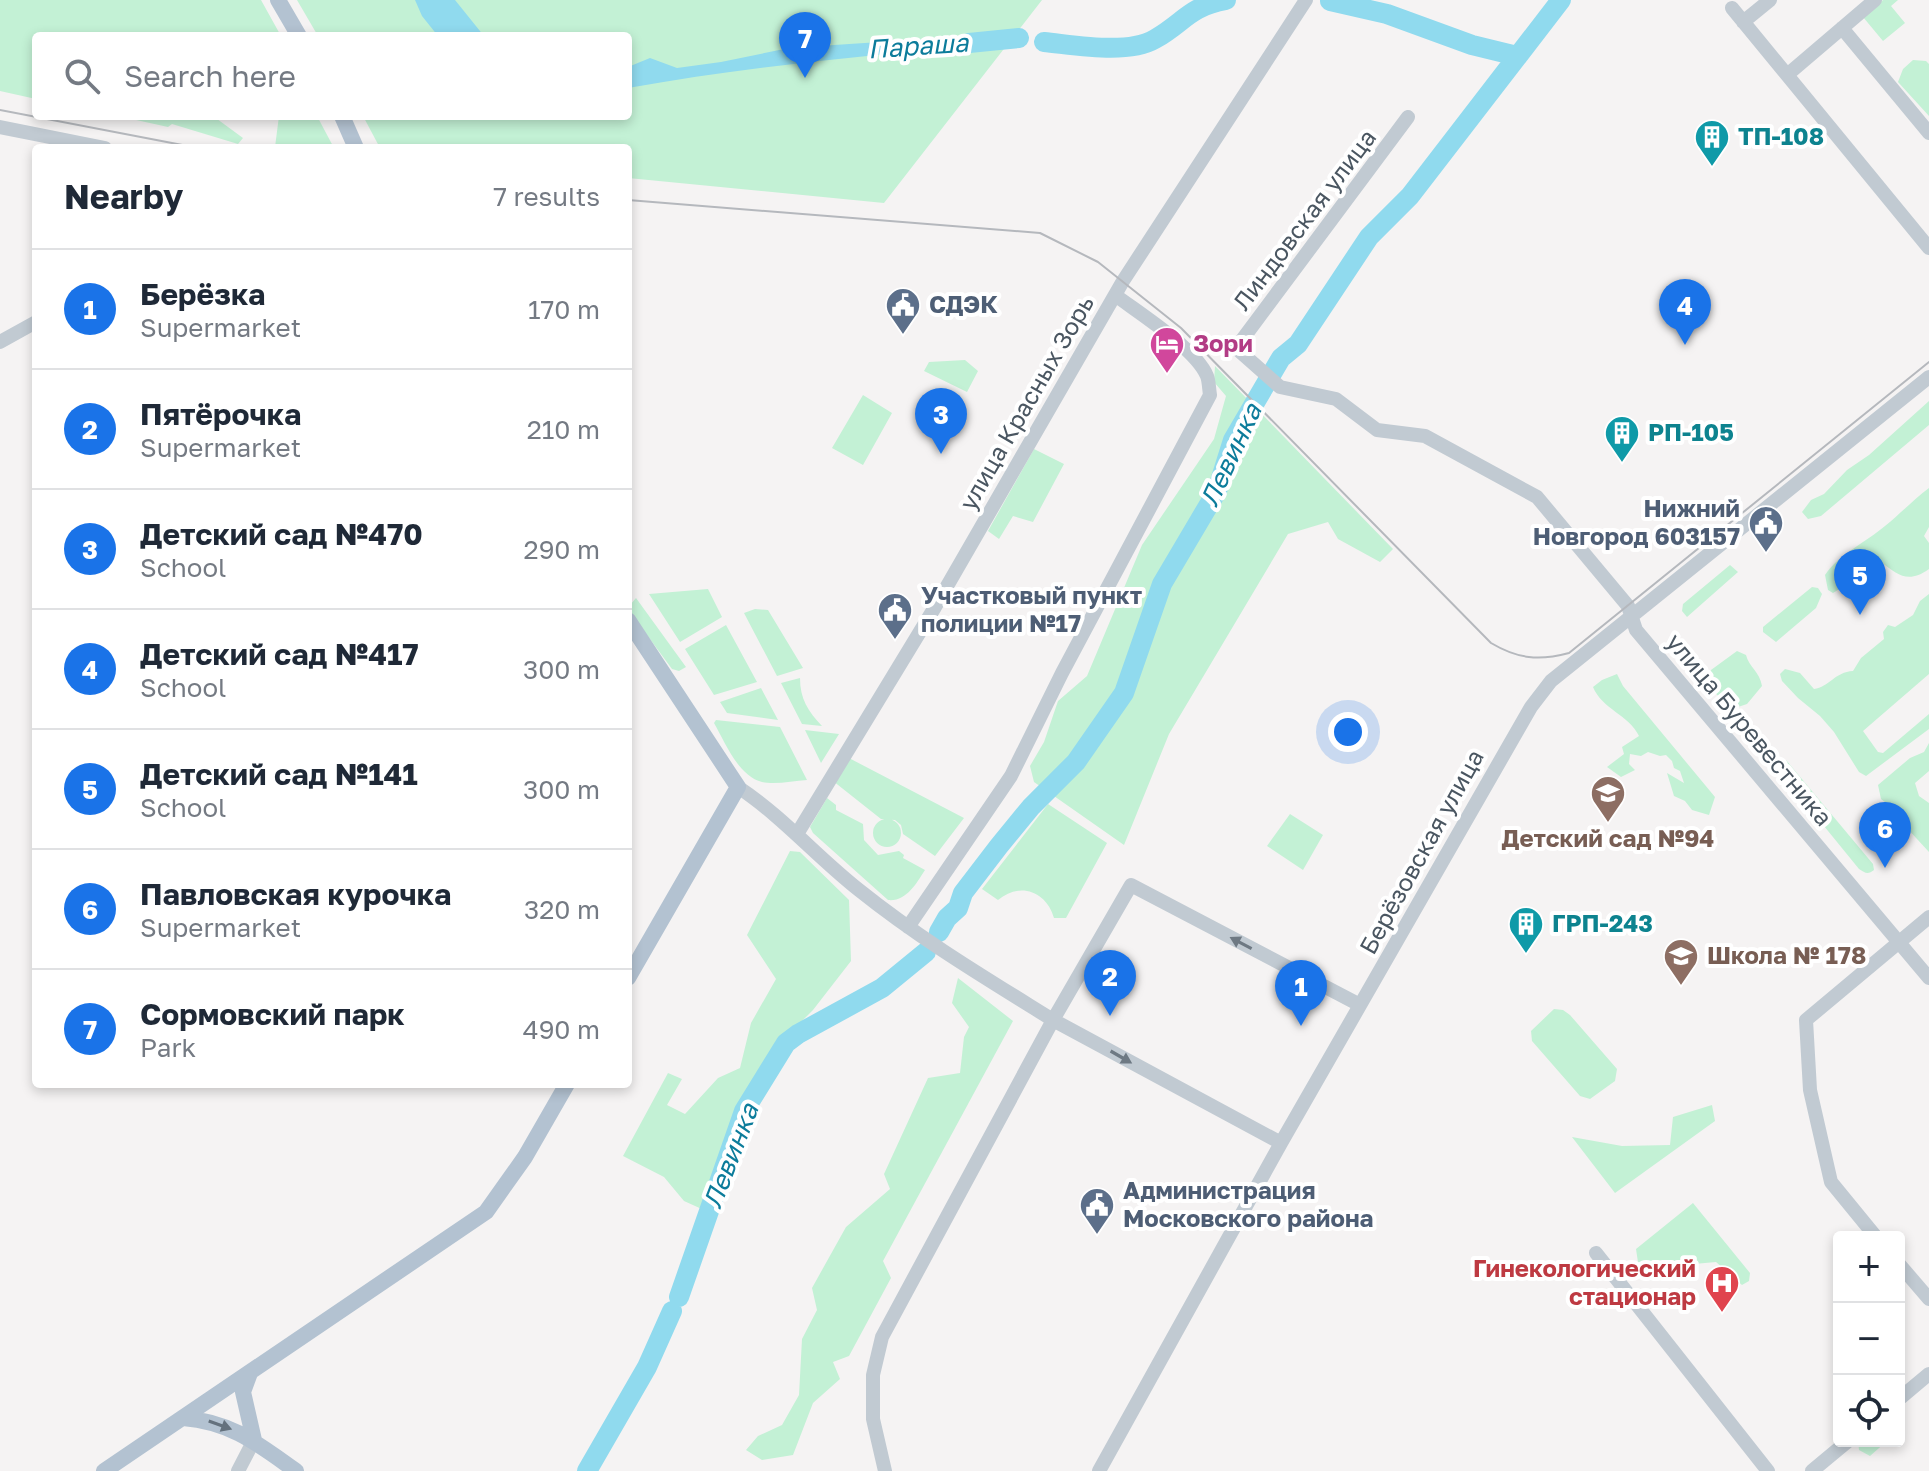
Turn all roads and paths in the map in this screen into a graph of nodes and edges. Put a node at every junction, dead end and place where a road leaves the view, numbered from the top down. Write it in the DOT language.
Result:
graph roads {
  1 [pos="278,0"];
  2 [pos="1306,0"];
  3 [pos="1770,0"];
  4 [pos="1875,0"];
  5 [pos="1732,8"];
  6 [pos="1743,22"];
  7 [pos="1842,28"];
  8 [pos="297,32"];
  9 [pos="1787,75"];
  10 [pos="1408,117"];
  11 [pos="344,120"];
  12 [pos="0,127"];
  13 [pos="1929,133"];
  14 [pos="85,144"];
  15 [pos="354,144"];
  16 [pos="1929,248"];
  17 [pos="1115,295"];
  18 [pos="32,324"];
  19 [pos="0,342"];
  20 [pos="1236,348"];
  21 [pos="1929,377"];
  22 [pos="1632,618"];
  23 [pos="632,626"];
  24 [pos="738,787"];
  25 [pos="797,834"];
  26 [pos="1929,917"];
  27 [pos="908,927"];
  28 [pos="1899,943"];
  29 [pos="632,971"];
  30 [pos="1929,978"];
  31 [pos="1360,1005"];
  32 [pos="1053,1020"];
  33 [pos="565,1088"];
  34 [pos="1281,1143"];
  35 [pos="1871,1231"];
  36 [pos="1596,1253"];
  37 [pos="1905,1271"];
  38 [pos="1929,1299"];
  39 [pos="250,1373"];
  40 [pos="1929,1374"];
  41 [pos="1905,1394"];
  42 [pos="183,1418"];
  43 [pos="254,1440"];
  44 [pos="1841,1447"];
  45 [pos="104,1471"];
  46 [pos="238,1471"];
  47 [pos="296,1471"];
  48 [pos="885,1471"];
  49 [pos="1099,1471"];
  50 [pos="1768,1471"];
  51 [pos="1812,1471"];
  1 -- 8 [label="main road"];
  2 -- 17 [label="street, улица Красных Зорь"];
  3 -- 6 [label="street"];
  4 -- 7 [label="street"];
  5 -- 6 [label="street"];
  6 -- 9 [label="street"];
  7 -- 9 [label="street"];
  7 -- 13 [label="street"];
  9 -- 16 [label="street"];
  10 -- 20 [label="street, Линдовская улица"];
  11 -- 15 [label="main road"];
  12 -- 14 [label="street"];
  17 -- 25 [label="street, улица Красных Зорь"];
  17 -- 27 [label="street"];
  18 -- 19 [label="street"];
  20 -- 22 [label="street, улица Буревестника"];
  21 -- 22 [label="street, Берёзовская улица"];
  22 -- 28 [label="street, улица Буревестника"];
  22 -- 31 [label="street, Берёзовская улица"];
  23 -- 24 [label="main road"];
  24 -- 25 [label="street"];
  24 -- 29 [label="main road"];
  25 -- 27 [label="street"];
  26 -- 28 [label="street"];
  27 -- 32 [label="street"];
  28 -- 30 [label="street, улица Буревестника"];
  28 -- 35 [label="street"];
  31 -- 32 [label="street, one-way"];
  31 -- 34 [label="street, Берёзовская улица"];
  32 -- 34 [label="street, one-way"];
  32 -- 48 [label="street"];
  33 -- 39 [label="main road"];
  34 -- 49 [label="street, Берёзовская улица"];
  36 -- 50 [label="street"];
  37 -- 38 [label="street"];
  39 -- 42 [label="main road"];
  39 -- 43 [label="main road"];
  40 -- 41 [label="street"];
  42 -- 43 [label="main road, one-way"];
  42 -- 45 [label="main road"];
  43 -- 46 [label="street"];
  43 -- 47 [label="main road"];
  44 -- 51 [label="street"];
}
